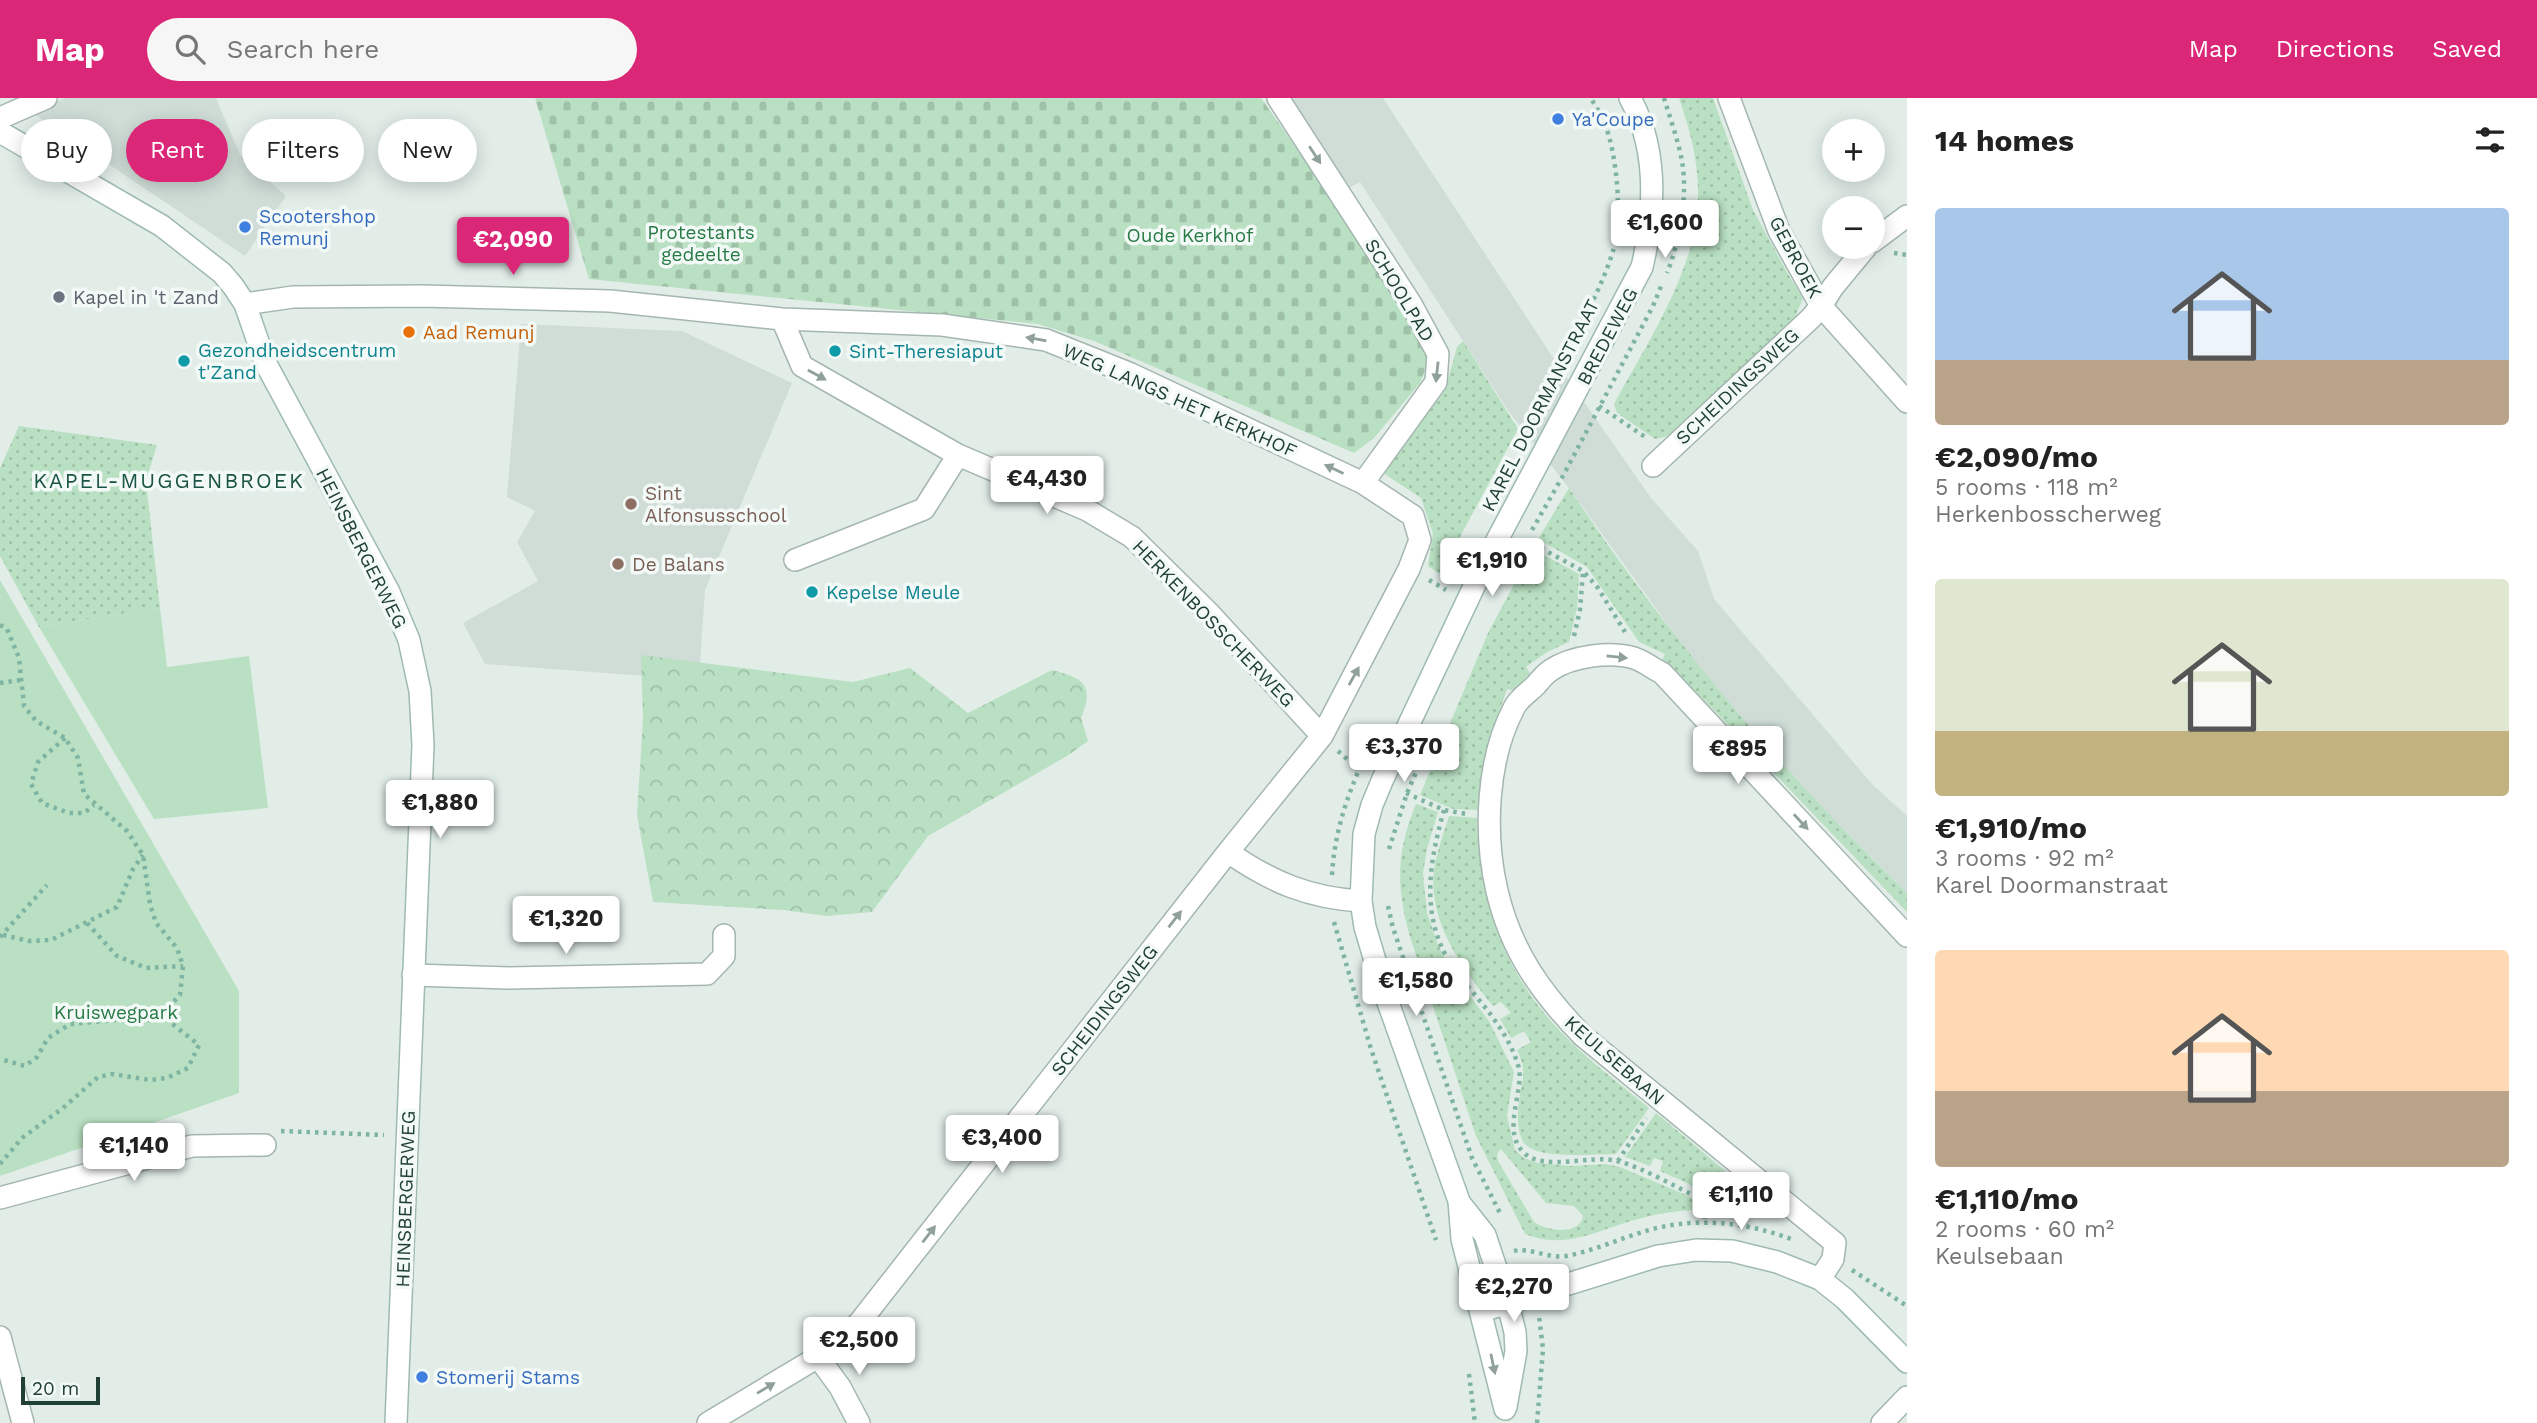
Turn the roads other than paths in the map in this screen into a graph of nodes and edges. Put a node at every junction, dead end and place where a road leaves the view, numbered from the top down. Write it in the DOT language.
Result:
graph roads {
  1 [pos="46,98"];
  2 [pos="1278,98"];
  3 [pos="1630,98"];
  4 [pos="1729,98"];
  5 [pos="0,118"];
  6 [pos="0,132"];
  7 [pos="1907,216"];
  8 [pos="1885,232"];
  9 [pos="1856,259"];
  10 [pos="245,304"];
  11 [pos="1822,306"];
  12 [pos="782,319"];
  13 [pos="1907,402"];
  14 [pos="958,455"];
  15 [pos="1540,457"];
  16 [pos="1660,459"];
  17 [pos="1363,483"];
  18 [pos="1420,540"];
  19 [pos="796,560"];
  20 [pos="1322,736"];
  21 [pos="1228,852"];
  22 [pos="1361,901"];
  23 [pos="724,935"];
  24 [pos="1907,936"];
  25 [pos="413,975"];
  26 [pos="265,1145"];
  27 [pos="0,1198"];
  28 [pos="1459,1201"];
  29 [pos="1819,1279"];
  30 [pos="1508,1304"];
  31 [pos="1482,1311"];
  32 [pos="0,1337"];
  33 [pos="818,1357"];
  34 [pos="1907,1362"];
  35 [pos="1907,1397"];
  36 [pos="1505,1416"];
  37 [pos="23,1423"];
  38 [pos="396,1423"];
  39 [pos="708,1423"];
  40 [pos="859,1423"];
  41 [pos="1882,1423"];
  1 -- 5 [label="street"];
  2 -- 17 [label="street, SCHOOLPAD, one-way"];
  3 -- 15 [label="street, BREDEWEG"];
  4 -- 11 [label="street, GEBROEK"];
  6 -- 10 [label="street, HEINSBERGERWEG"];
  7 -- 8 [label="street"];
  9 -- 11 [label="street, GEBROEK"];
  10 -- 12 [label="street"];
  10 -- 25 [label="street, HEINSBERGERWEG"];
  11 -- 13 [label="street"];
  11 -- 16 [label="street, SCHEIDINGSWEG"];
  12 -- 14 [label="street, HERKENBOSSCHERWEG, one-way"];
  17 -- 12 [label="street, WEG LANGS HET KERKHOF, one-way"];
  14 -- 19 [label="street"];
  14 -- 20 [label="street, HERKENBOSSCHERWEG"];
  15 -- 22 [label="street, KAREL DOORMANSTRAAT"];
  17 -- 18 [label="street, WEG LANGS HET KERKHOF"];
  20 -- 18 [label="street, SCHEIDINGSWEG, one-way"];
  20 -- 21 [label="street, SCHEIDINGSWEG"];
  21 -- 22 [label="street"];
  33 -- 21 [label="street, SCHEIDINGSWEG, one-way"];
  22 -- 28 [label="street, KAREL DOORMANSTRAAT"];
  23 -- 25 [label="street"];
  29 -- 24 [label="street, KEULSEBAAN, one-way"];
  25 -- 38 [label="street, HEINSBERGERWEG"];
  26 -- 27 [label="street"];
  28 -- 30 [label="street, KAREL DOORMANSTRAAT"];
  28 -- 31 [label="street, KAREL DOORMANSTRAAT"];
  29 -- 30 [label="street"];
  29 -- 34 [label="street"];
  30 -- 31 [label="street"];
  30 -- 36 [label="street, KAREL DOORMANSTRAAT"];
  31 -- 36 [label="street, KAREL DOORMANSTRAAT, one-way"];
  32 -- 37 [label="street"];
  39 -- 33 [label="street, SCHEIDINGSWEG, one-way"];
  33 -- 40 [label="street"];
  35 -- 41 [label="street"];
}
